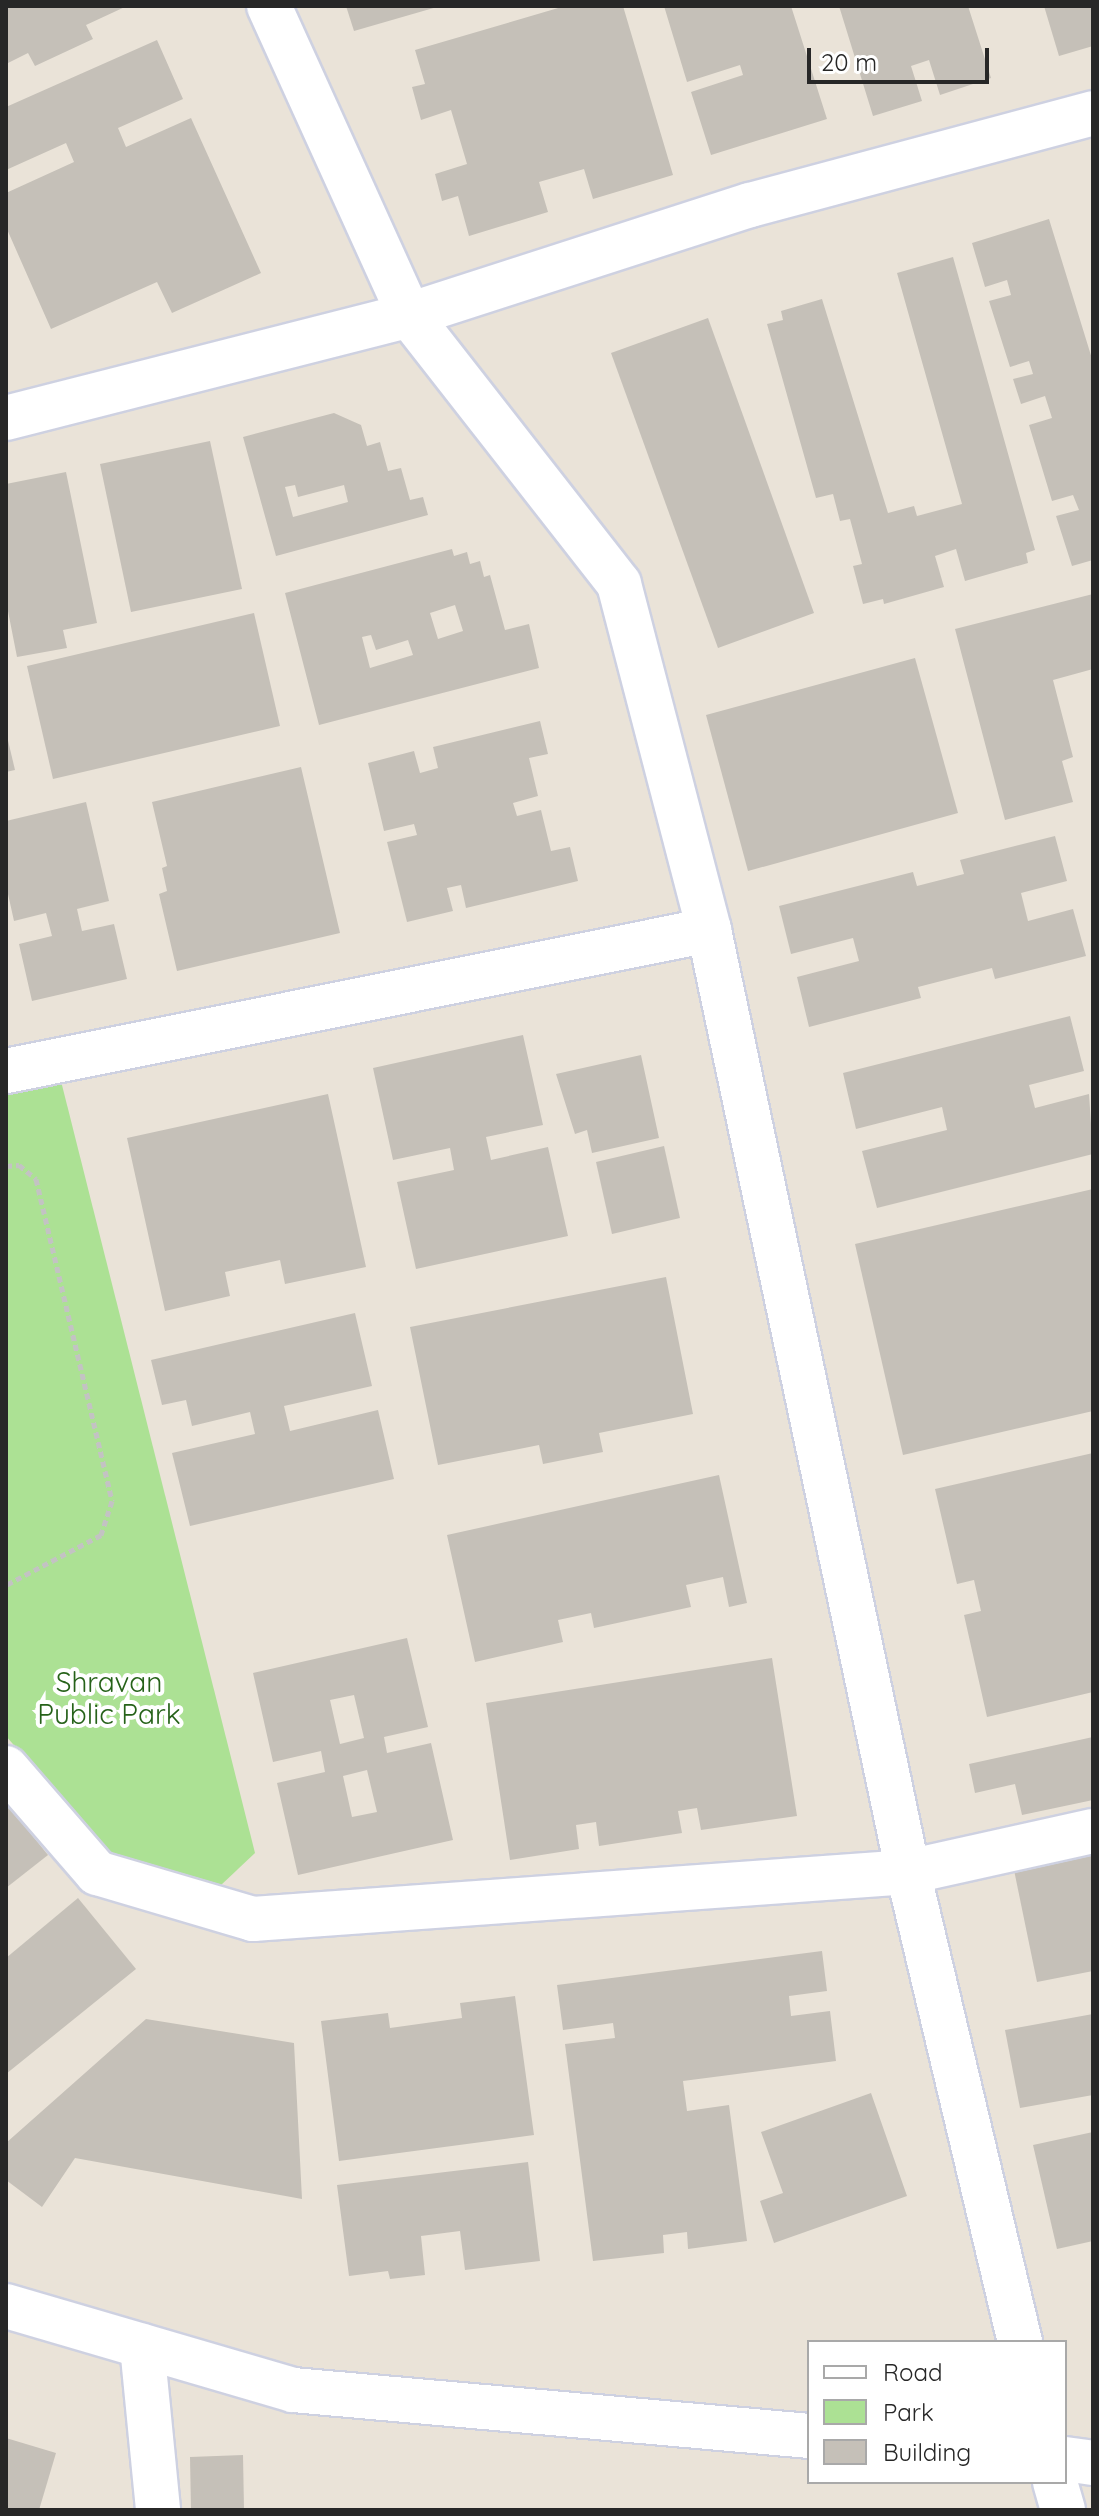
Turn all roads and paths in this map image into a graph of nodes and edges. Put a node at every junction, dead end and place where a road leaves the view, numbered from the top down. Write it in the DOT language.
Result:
graph roads {
  1 [pos="269,6"];
  2 [pos="1093,113"];
  3 [pos="409,315"];
  4 [pos="6,418"];
  5 [pos="709,930"];
  6 [pos="6,1071"];
  7 [pos="6,1166"];
  8 [pos="6,1585"];
  9 [pos="6,1768"];
  10 [pos="1093,1831"];
  11 [pos="908,1872"];
  12 [pos="6,2306"];
  13 [pos="1020,2340"];
  14 [pos="142,2346"];
  15 [pos="807,2436"];
  16 [pos="1067,2459"];
  17 [pos="1093,2463"];
  18 [pos="1056,2484"];
  19 [pos="158,2510"];
  20 [pos="1063,2510"];
  1 -- 3 [label="street"];
  2 -- 3 [label="street"];
  3 -- 4 [label="street"];
  3 -- 5 [label="street"];
  5 -- 6 [label="street"];
  5 -- 11 [label="street"];
  7 -- 8 [label="path"];
  9 -- 11 [label="street"];
  10 -- 11 [label="street"];
  11 -- 13 [label="street"];
  12 -- 14 [label="street"];
  14 -- 15 [label="street"];
  14 -- 19 [label="street"];
  16 -- 17 [label="street"];
  18 -- 20 [label="street"];
}
